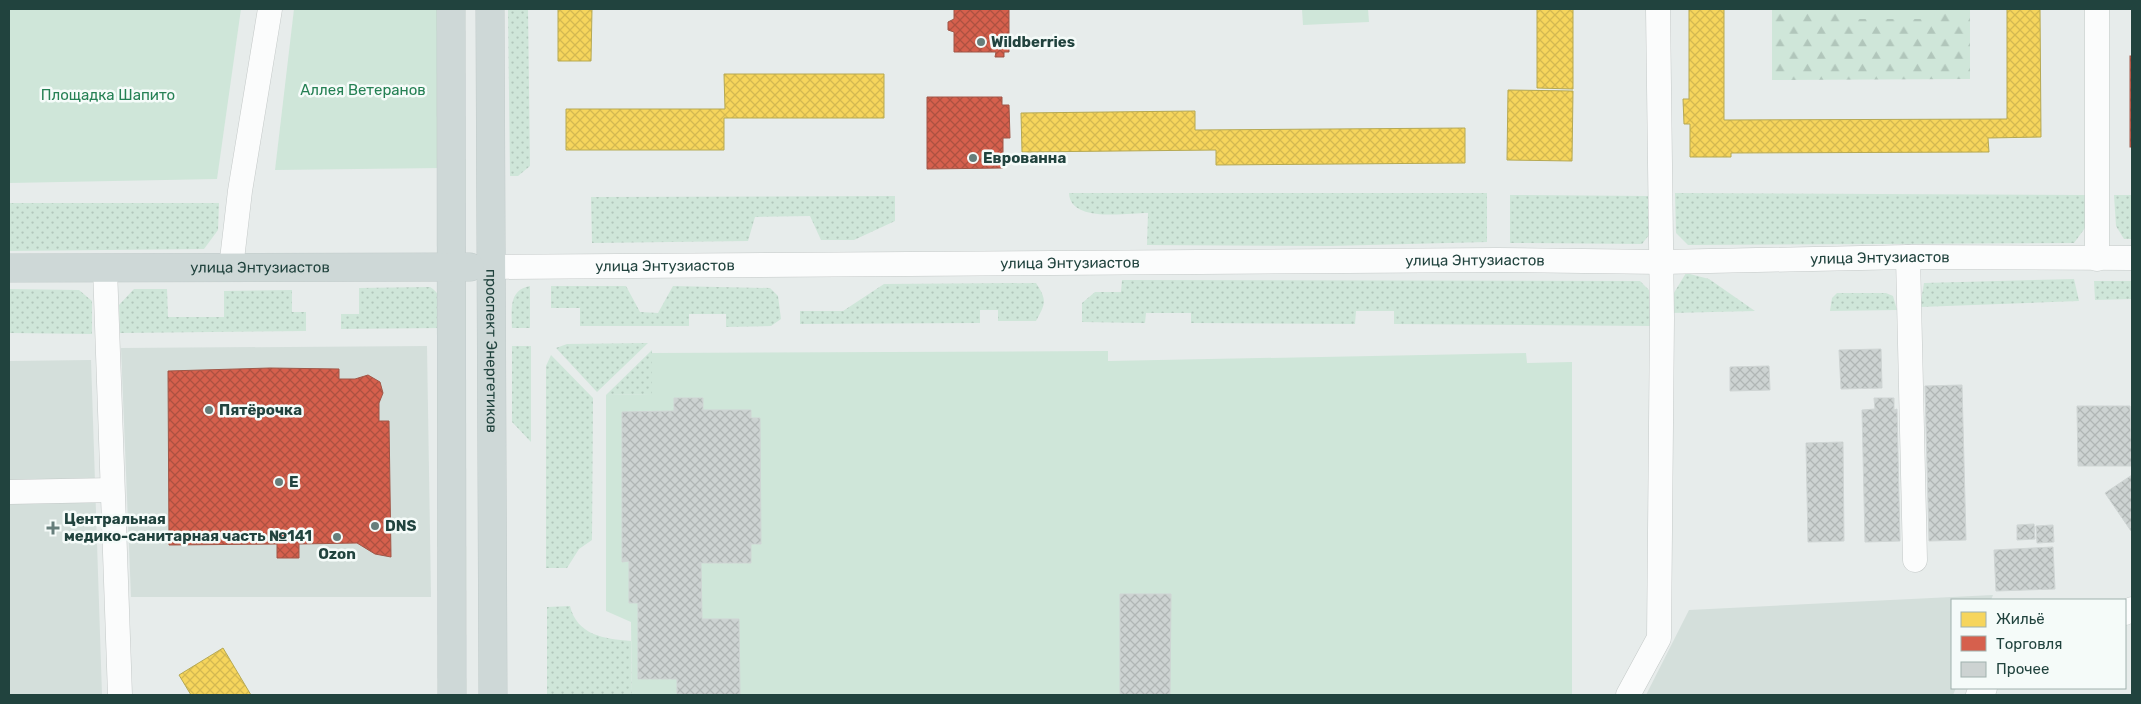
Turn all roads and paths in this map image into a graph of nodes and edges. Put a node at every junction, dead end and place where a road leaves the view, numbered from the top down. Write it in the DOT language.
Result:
graph roads {
  1 [pos="270,9"];
  2 [pos="451,9"];
  3 [pos="490,9"];
  4 [pos="1658,9"];
  5 [pos="2097,9"];
  6 [pos="1908,257"];
  7 [pos="2132,258"];
  8 [pos="2097,259"];
  9 [pos="1662,262"];
  10 [pos="451,267"];
  11 [pos="490,267"];
  12 [pos="9,268"];
  13 [pos="105,268"];
  14 [pos="231,268"];
  15 [pos="112,490"];
  16 [pos="9,492"];
  17 [pos="1915,560"];
  18 [pos="120,695"];
  19 [pos="452,695"];
  20 [pos="492,695"];
  21 [pos="1628,695"];
  1 -- 14 [label="street"];
  2 -- 10 [label="main road"];
  3 -- 11 [label="main road, проспект Энергетиков"];
  4 -- 9 [label="street"];
  5 -- 8 [label="street"];
  6 -- 8 [label="street, улица Энтузиастов"];
  6 -- 9 [label="street, улица Энтузиастов"];
  6 -- 17 [label="street"];
  7 -- 8 [label="street, улица Энтузиастов"];
  9 -- 11 [label="street, улица Энтузиастов"];
  9 -- 21 [label="street"];
  10 -- 11 [label="main road, улица Энтузиастов"];
  10 -- 14 [label="main road, улица Энтузиастов"];
  10 -- 19 [label="main road"];
  11 -- 20 [label="main road, проспект Энергетиков"];
  12 -- 13 [label="main road, улица Энтузиастов"];
  13 -- 14 [label="main road, улица Энтузиастов"];
  13 -- 15 [label="street"];
  15 -- 16 [label="street"];
  15 -- 18 [label="street"];
}
